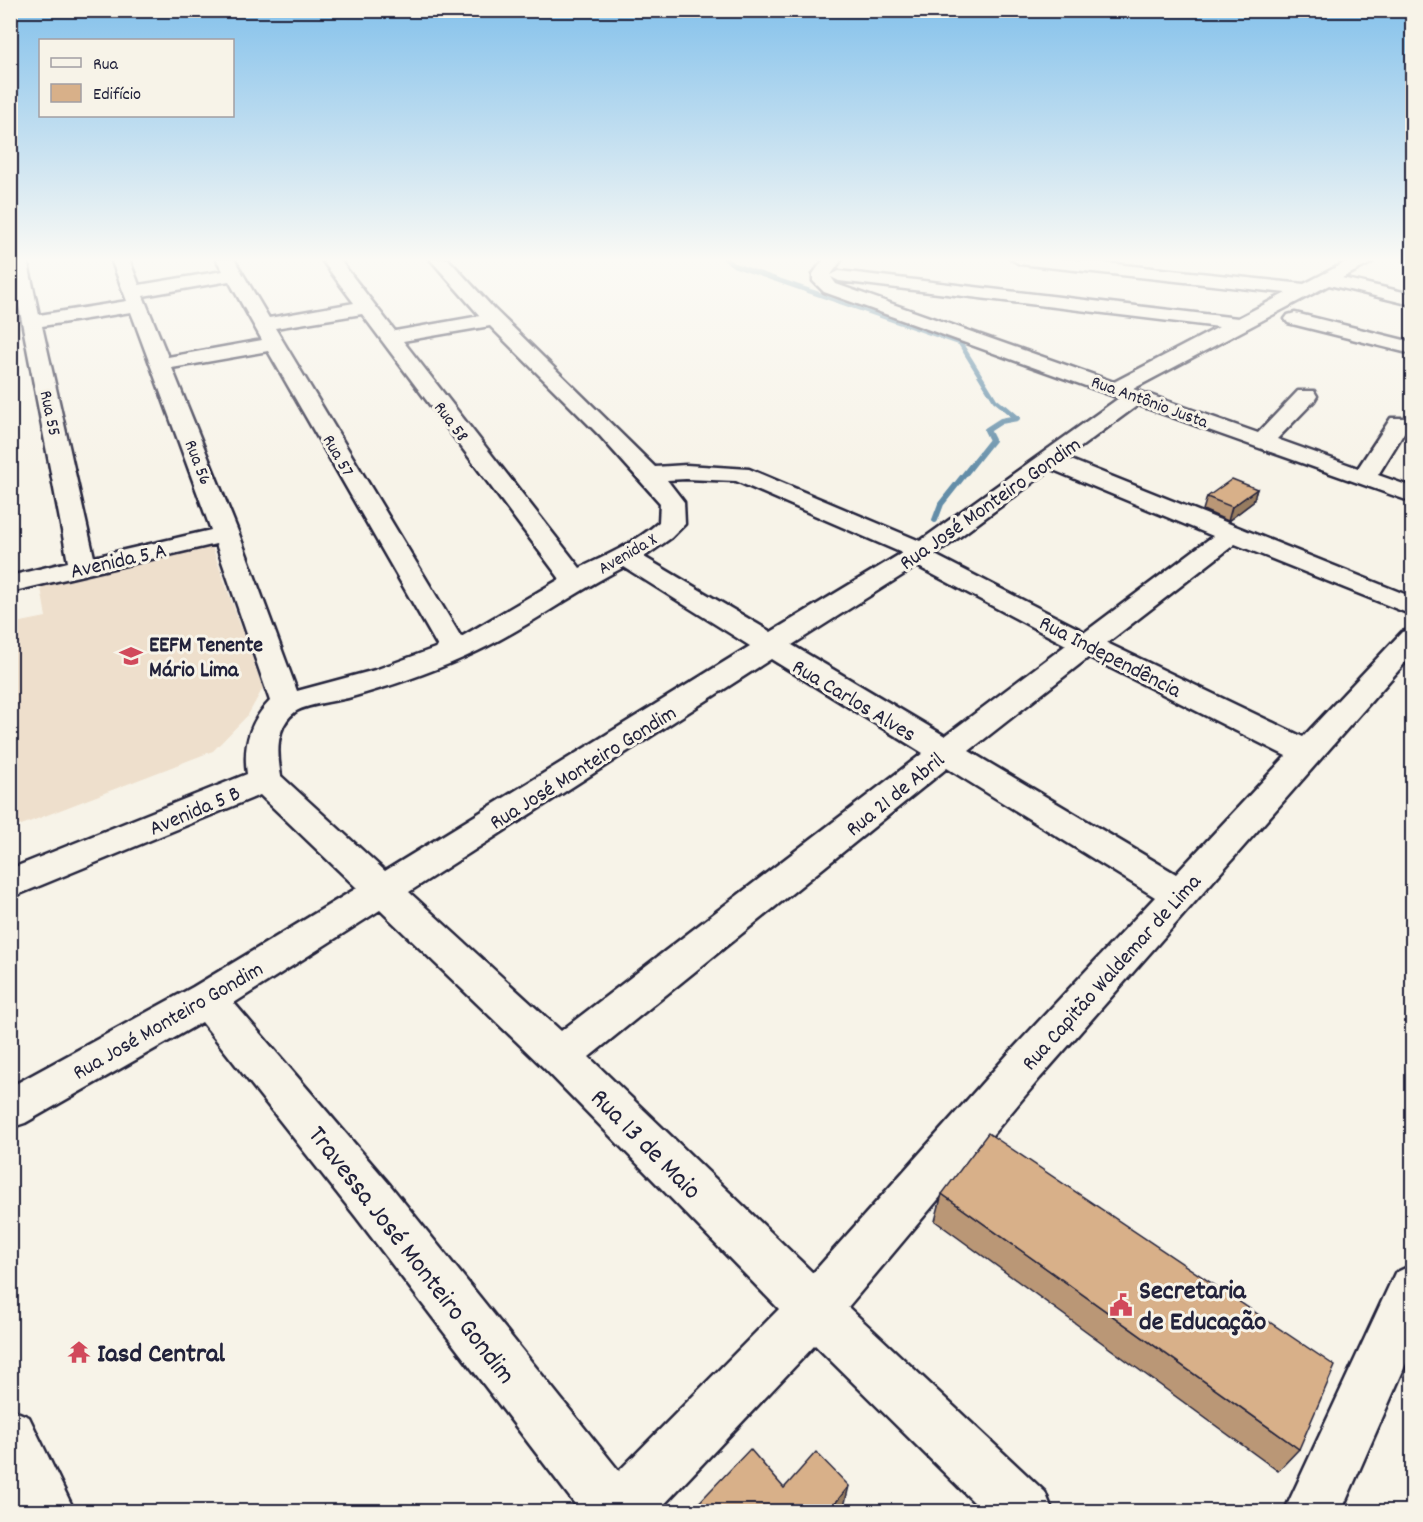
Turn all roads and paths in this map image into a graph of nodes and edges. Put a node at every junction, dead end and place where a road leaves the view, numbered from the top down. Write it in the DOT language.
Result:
graph roads {
  1 [pos="28,330"];
  2 [pos="148,330"];
  3 [pos="266,330"];
  4 [pos="283,330"];
  5 [pos="384,330"];
  6 [pos="434,330"];
  7 [pos="506,330"];
  8 [pos="948,330"];
  9 [pos="1230,330"];
  10 [pos="1340,330"];
  11 [pos="268,334"];
  12 [pos="390,338"];
  13 [pos="1413,348"];
  14 [pos="161,364"];
  15 [pos="1126,393"];
  16 [pos="1306,396"];
  17 [pos="1399,423"];
  18 [pos="1263,441"];
  19 [pos="1050,460"];
  20 [pos="650,474"];
  21 [pos="1364,477"];
  22 [pos="1413,495"];
  23 [pos="226,534"];
  24 [pos="1232,534"];
  25 [pos="919,554"];
  26 [pos="624,556"];
  27 [pos="83,568"];
  28 [pos="576,581"];
  29 [pos="10,585"];
  30 [pos="1413,607"];
  31 [pos="1413,638"];
  32 [pos="1088,645"];
  33 [pos="771,647"];
  34 [pos="455,651"];
  35 [pos="286,703"];
  36 [pos="944,753"];
  37 [pos="1308,753"];
  38 [pos="265,780"];
  39 [pos="10,884"];
  40 [pos="382,888"];
  41 [pos="1181,895"];
  42 [pos="207,999"];
  43 [pos="560,1056"];
  44 [pos="10,1109"];
  45 [pos="1413,1290"];
  46 [pos="814,1309"];
  47 [pos="10,1436"];
  48 [pos="47,1512"];
  49 [pos="617,1512"];
  50 [pos="1025,1512"];
  51 [pos="1312,1512"];
  1 -- 27 [label="street, Rua 55"];
  2 -- 14 [label="street, Rua 56"];
  3 -- 11 [label="street, Rua 57"];
  4 -- 11 [label="street"];
  5 -- 12 [label="street, Rua 58"];
  6 -- 12 [label="street"];
  7 -- 20 [label="street, Avenida X"];
  8 -- 15 [label="street, Rua Antônio Justa"];
  9 -- 15 [label="street, Rua José Monteiro Gondim"];
  10 -- 13 [label="street"];
  11 -- 14 [label="street"];
  11 -- 34 [label="street, Rua 57"];
  12 -- 28 [label="street, Rua 58"];
  14 -- 23 [label="street, Rua 56"];
  15 -- 18 [label="street, Rua Antônio Justa"];
  15 -- 19 [label="street, Rua José Monteiro Gondim"];
  16 -- 18 [label="street"];
  17 -- 21 [label="street"];
  18 -- 21 [label="street, Rua Antônio Justa"];
  19 -- 24 [label="street"];
  19 -- 25 [label="street, Rua José Monteiro Gondim"];
  20 -- 25 [label="street, Rua Independência"];
  20 -- 26 [label="street, Avenida X"];
  21 -- 22 [label="street, Rua Antônio Justa"];
  23 -- 27 [label="street, Avenida 5 A"];
  23 -- 35 [label="street, Rua 56"];
  24 -- 30 [label="street"];
  24 -- 32 [label="street, Rua 21 de Abril"];
  25 -- 32 [label="street, Rua Independência"];
  25 -- 33 [label="street, Rua José Monteiro Gondim"];
  26 -- 28 [label="street, Avenida X"];
  26 -- 33 [label="street, Rua Carlos Alves"];
  27 -- 29 [label="street, Avenida 5 A"];
  28 -- 34 [label="street, Avenida X"];
  31 -- 37 [label="street, Rua Capitão Waldemar de Lima"];
  32 -- 36 [label="street, Rua 21 de Abril"];
  32 -- 37 [label="street, Rua Independência"];
  33 -- 36 [label="street, Rua Carlos Alves"];
  33 -- 40 [label="street, Rua José Monteiro Gondim"];
  34 -- 35 [label="street, Avenida X"];
  35 -- 38 [label="street, Avenida 5 B"];
  36 -- 41 [label="street, Rua Carlos Alves"];
  36 -- 43 [label="street, Rua 21 de Abril"];
  37 -- 41 [label="street, Rua Capitão Waldemar de Lima"];
  38 -- 39 [label="street, Avenida 5 B"];
  38 -- 40 [label="street, Rua 13 de Maio"];
  40 -- 42 [label="street, Rua José Monteiro Gondim"];
  40 -- 43 [label="street, Rua 13 de Maio"];
  41 -- 46 [label="street, Rua Capitão Waldemar de Lima"];
  42 -- 44 [label="street, Rua José Monteiro Gondim"];
  42 -- 49 [label="street, Travessa José Monteiro Gondim"];
  43 -- 46 [label="street, Rua 13 de Maio"];
  45 -- 51 [label="street"];
  46 -- 49 [label="street, Rua Capitão Waldemar de Lima"];
  46 -- 50 [label="street, Rua 13 de Maio"];
  47 -- 48 [label="street"];
}
